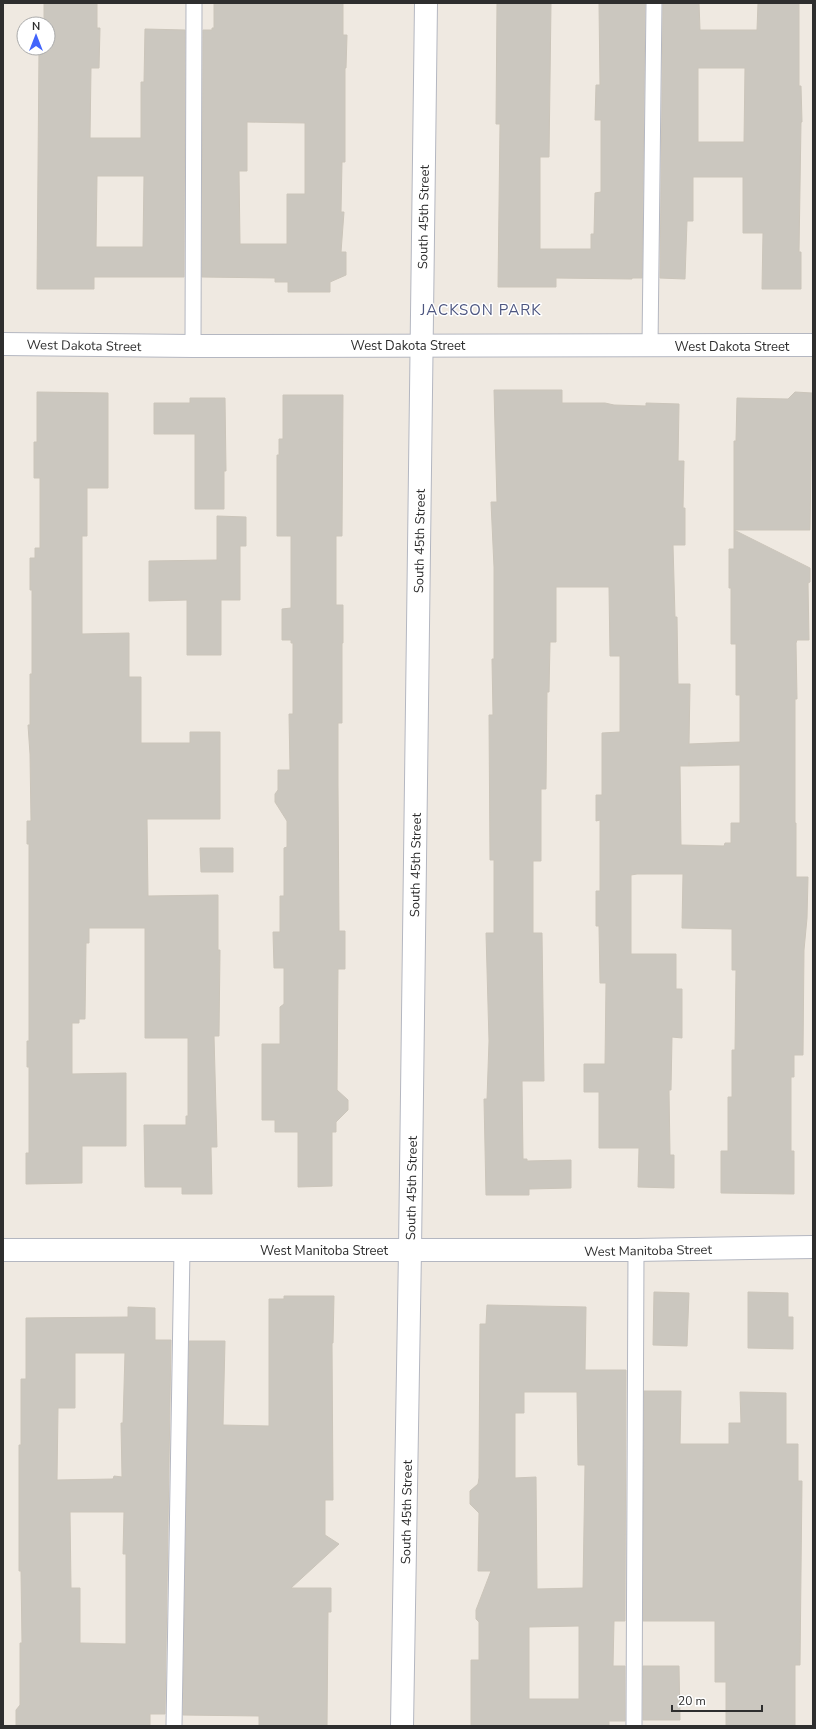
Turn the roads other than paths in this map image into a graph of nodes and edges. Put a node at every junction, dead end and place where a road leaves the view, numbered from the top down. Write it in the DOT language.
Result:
graph roads {
  1 [pos="194,3"];
  2 [pos="426,3"];
  3 [pos="654,3"];
  4 [pos="3,344"];
  5 [pos="421,345"];
  6 [pos="813,345"];
  7 [pos="193,346"];
  8 [pos="650,346"];
  9 [pos="813,1247"];
  10 [pos="3,1250"];
  11 [pos="182,1250"];
  12 [pos="410,1250"];
  13 [pos="636,1250"];
  14 [pos="174,1726"];
  15 [pos="402,1726"];
  16 [pos="634,1726"];
  1 -- 7 [label="lane"];
  2 -- 5 [label="street, South 45th Street"];
  3 -- 8 [label="lane"];
  4 -- 7 [label="street, West Dakota Street"];
  5 -- 7 [label="street, West Dakota Street"];
  5 -- 8 [label="street, West Dakota Street"];
  5 -- 12 [label="street, South 45th Street"];
  6 -- 8 [label="street, West Dakota Street"];
  9 -- 13 [label="street, West Manitoba Street"];
  10 -- 11 [label="street, West Manitoba Street"];
  11 -- 12 [label="street, West Manitoba Street"];
  11 -- 14 [label="lane"];
  12 -- 13 [label="street, West Manitoba Street"];
  12 -- 15 [label="street, South 45th Street"];
  13 -- 16 [label="lane"];
}
